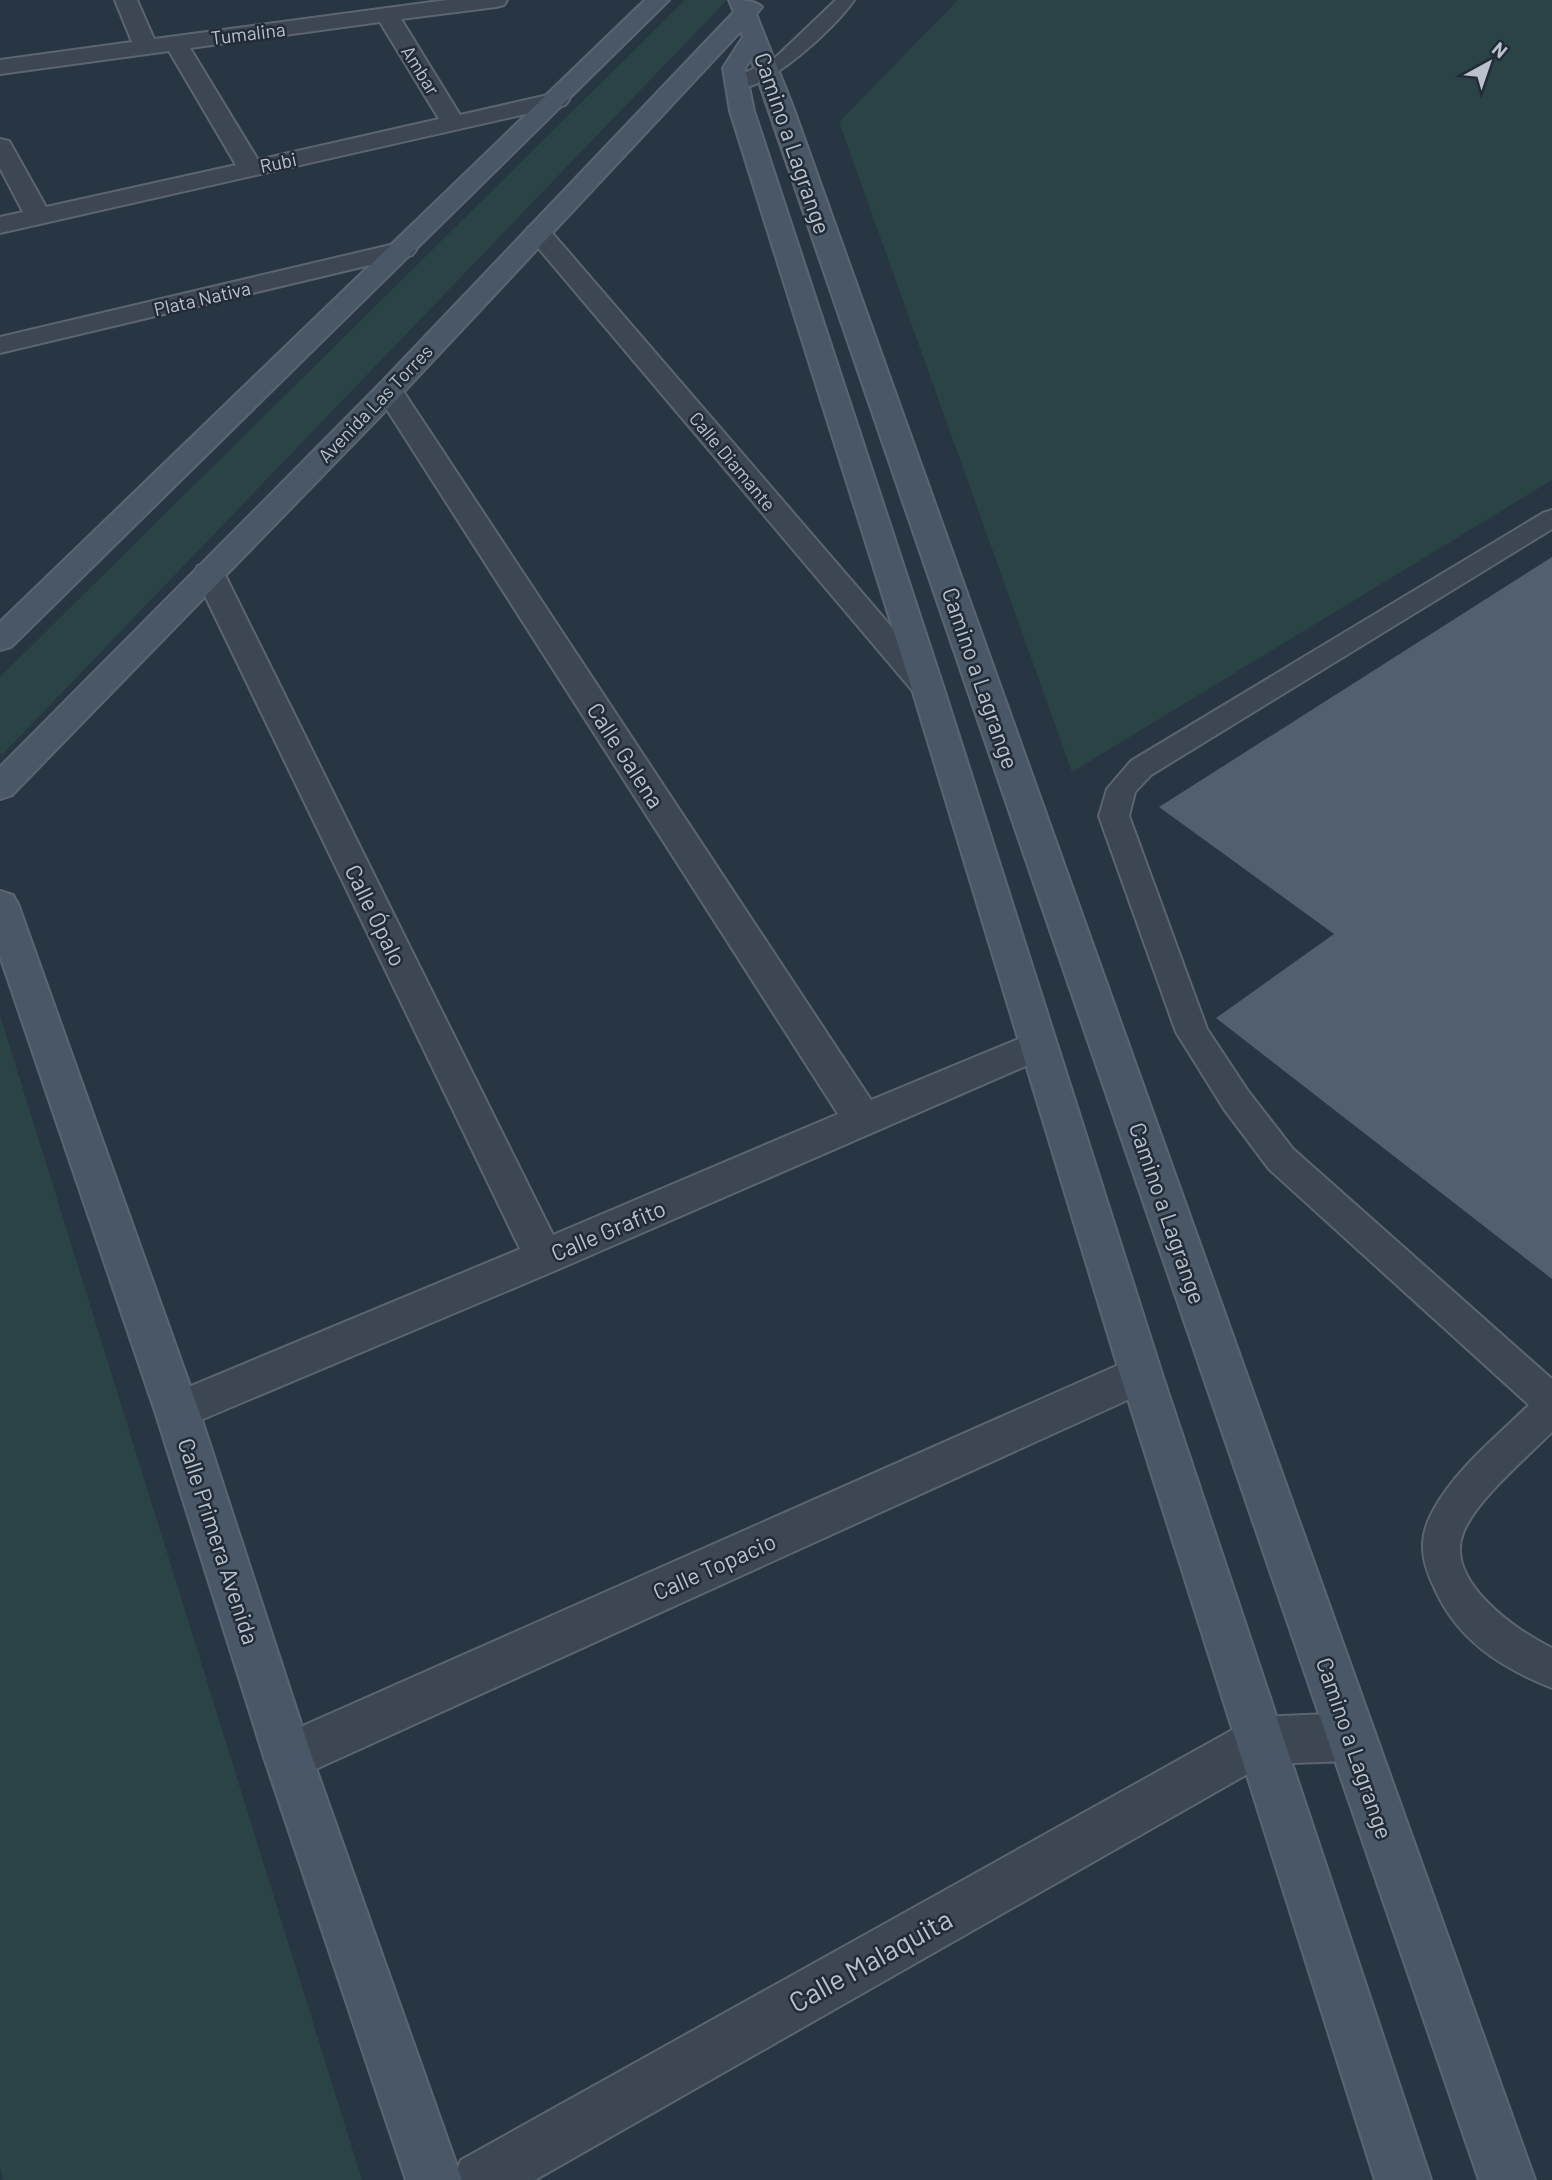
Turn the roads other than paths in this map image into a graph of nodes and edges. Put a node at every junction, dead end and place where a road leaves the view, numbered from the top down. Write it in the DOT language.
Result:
graph roads {
  1 [pos="126,0"];
  2 [pos="496,0"];
  3 [pos="658,0"];
  4 [pos="845,0"];
  5 [pos="749,12"];
  6 [pos="387,15"];
  7 [pos="175,42"];
  8 [pos="145,47"];
  9 [pos="0,67"];
  10 [pos="752,78"];
  11 [pos="557,100"];
  12 [pos="454,124"];
  13 [pos="0,146"];
  14 [pos="250,167"];
  15 [pos="38,216"];
  16 [pos="0,225"];
  17 [pos="538,232"];
  18 [pos="403,250"];
  19 [pos="0,345"];
  20 [pos="388,391"];
  21 [pos="1552,518"];
  22 [pos="209,573"];
  23 [pos="0,640"];
  24 [pos="928,690"];
  25 [pos="0,788"];
  26 [pos="0,904"];
  27 [pos="1038,1045"];
  28 [pos="863,1120"];
  29 [pos="544,1257"];
  30 [pos="1141,1374"];
  31 [pos="1552,1404"];
  32 [pos="177,1411"];
  33 [pos="1552,1668"];
  34 [pos="1351,1737"];
  35 [pos="1260,1741"];
  36 [pos="288,1757"];
  37 [pos="434,2180"];
  38 [pos="481,2180"];
  39 [pos="1403,2180"];
  40 [pos="1507,2180"];
  1 -- 8 [label="street"];
  2 -- 6 [label="street, Tumalina"];
  3 -- 11 [label="street"];
  4 -- 10 [label="lane"];
  5 -- 10 [label="street, Camino a Lagrange"];
  5 -- 17 [label="street, Avenida Las Torres"];
  6 -- 7 [label="street, Tumalina"];
  6 -- 12 [label="street, Ambar"];
  7 -- 8 [label="street, Tumalina"];
  7 -- 14 [label="street"];
  8 -- 9 [label="street, Tumalina"];
  10 -- 24 [label="street, Camino a Lagrange"];
  10 -- 34 [label="street, Camino a Lagrange"];
  11 -- 12 [label="street, Rubi"];
  11 -- 18 [label="street"];
  12 -- 14 [label="street, Rubi"];
  13 -- 15 [label="street"];
  14 -- 15 [label="street, Rubi"];
  15 -- 16 [label="street, Rubi"];
  17 -- 20 [label="street, Avenida Las Torres"];
  17 -- 24 [label="street, Calle Diamante"];
  18 -- 19 [label="street, Plata Nativa"];
  18 -- 23 [label="street"];
  20 -- 22 [label="street, Avenida Las Torres"];
  20 -- 28 [label="street, Calle Galena"];
  21 -- 31 [label="lane"];
  22 -- 25 [label="street, Avenida Las Torres"];
  22 -- 29 [label="street, Calle Ópalo"];
  24 -- 27 [label="street, Camino a Lagrange"];
  26 -- 32 [label="street, Calle Primera Avenida"];
  27 -- 28 [label="street, Calle Grafito"];
  27 -- 30 [label="street, Camino a Lagrange"];
  28 -- 29 [label="street, Calle Grafito"];
  29 -- 32 [label="street, Calle Grafito"];
  30 -- 35 [label="street, Camino a Lagrange"];
  30 -- 36 [label="street, Calle Topacio"];
  31 -- 33 [label="lane"];
  32 -- 36 [label="street, Calle Primera Avenida"];
  34 -- 35 [label="street"];
  34 -- 40 [label="street, Camino a Lagrange"];
  35 -- 38 [label="street, Calle Malaquita"];
  35 -- 39 [label="street, Camino a Lagrange"];
  36 -- 37 [label="street, Calle Primera Avenida"];
}
